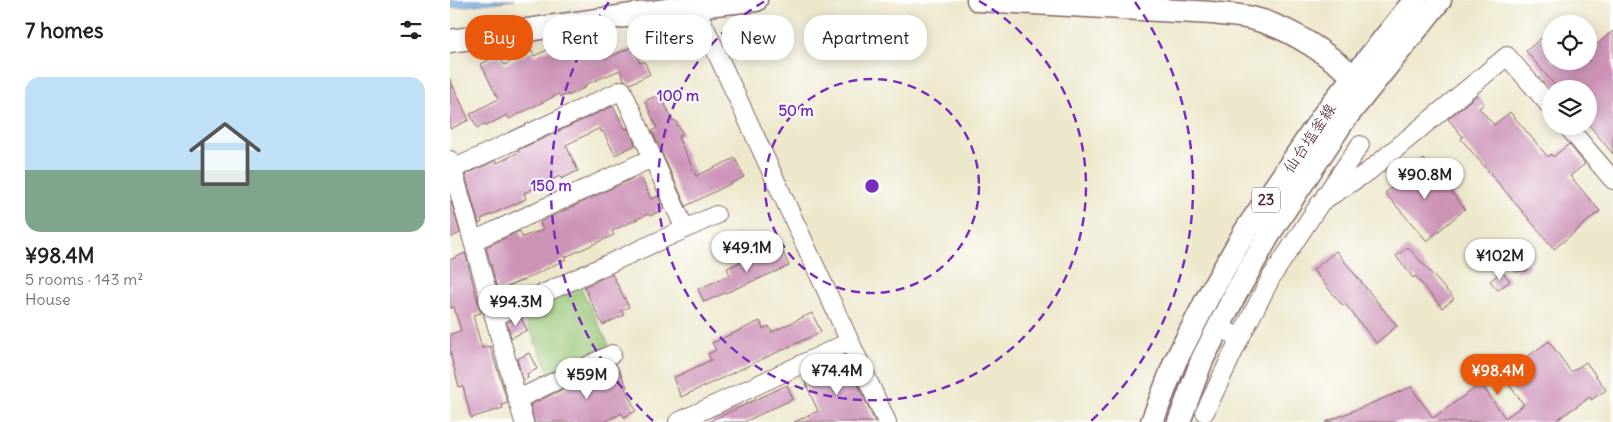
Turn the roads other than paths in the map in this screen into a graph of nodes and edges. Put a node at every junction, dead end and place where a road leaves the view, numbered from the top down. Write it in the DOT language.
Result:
graph roads {
  1 [pos="756,0"];
  2 [pos="978,0"];
  3 [pos="1415,0"];
  4 [pos="1440,0"];
  5 [pos="695,6"];
  6 [pos="450,40"];
  7 [pos="1361,82"];
  8 [pos="1542,97"];
  9 [pos="1575,135"];
  10 [pos="1360,145"];
  11 [pos="652,158"];
  12 [pos="451,164"];
  13 [pos="1613,180"];
  14 [pos="1321,202"];
  15 [pos="716,215"];
  16 [pos="685,229"];
  17 [pos="473,241"];
  18 [pos="494,316"];
  19 [pos="1219,327"];
  20 [pos="1240,338"];
  21 [pos="849,342"];
  22 [pos="612,354"];
  23 [pos="518,399"];
  24 [pos="1205,412"];
  25 [pos="1155,420"];
  26 [pos="524,422"];
  27 [pos="678,422"];
  28 [pos="887,422"];
  29 [pos="1179,422"];
  1 -- 5 [label="main road"];
  2 -- 7 [label="main road"];
  3 -- 7 [label="main road, 仙台塩釜線 / 23"];
  4 -- 7 [label="main road, 仙台塩釜線 / 23"];
  5 -- 6 [label="main road"];
  5 -- 21 [label="street"];
  7 -- 19 [label="main road, 仙台塩釜線 / 23"];
  7 -- 25 [label="main road, 仙台塩釜線 / 23"];
  8 -- 14 [label="street"];
  9 -- 13 [label="street"];
  10 -- 14 [label="street"];
  11 -- 12 [label="street"];
  11 -- 16 [label="street"];
  11 -- 17 [label="street"];
  12 -- 17 [label="street"];
  14 -- 20 [label="street"];
  15 -- 16 [label="street"];
  16 -- 18 [label="street"];
  17 -- 18 [label="street"];
  18 -- 23 [label="street"];
  19 -- 20 [label="street"];
  19 -- 29 [label="main road, 仙台塩釜線 / 23"];
  20 -- 24 [label="street"];
  21 -- 27 [label="street"];
  21 -- 28 [label="street"];
  22 -- 23 [label="street"];
  23 -- 26 [label="street"];
}
